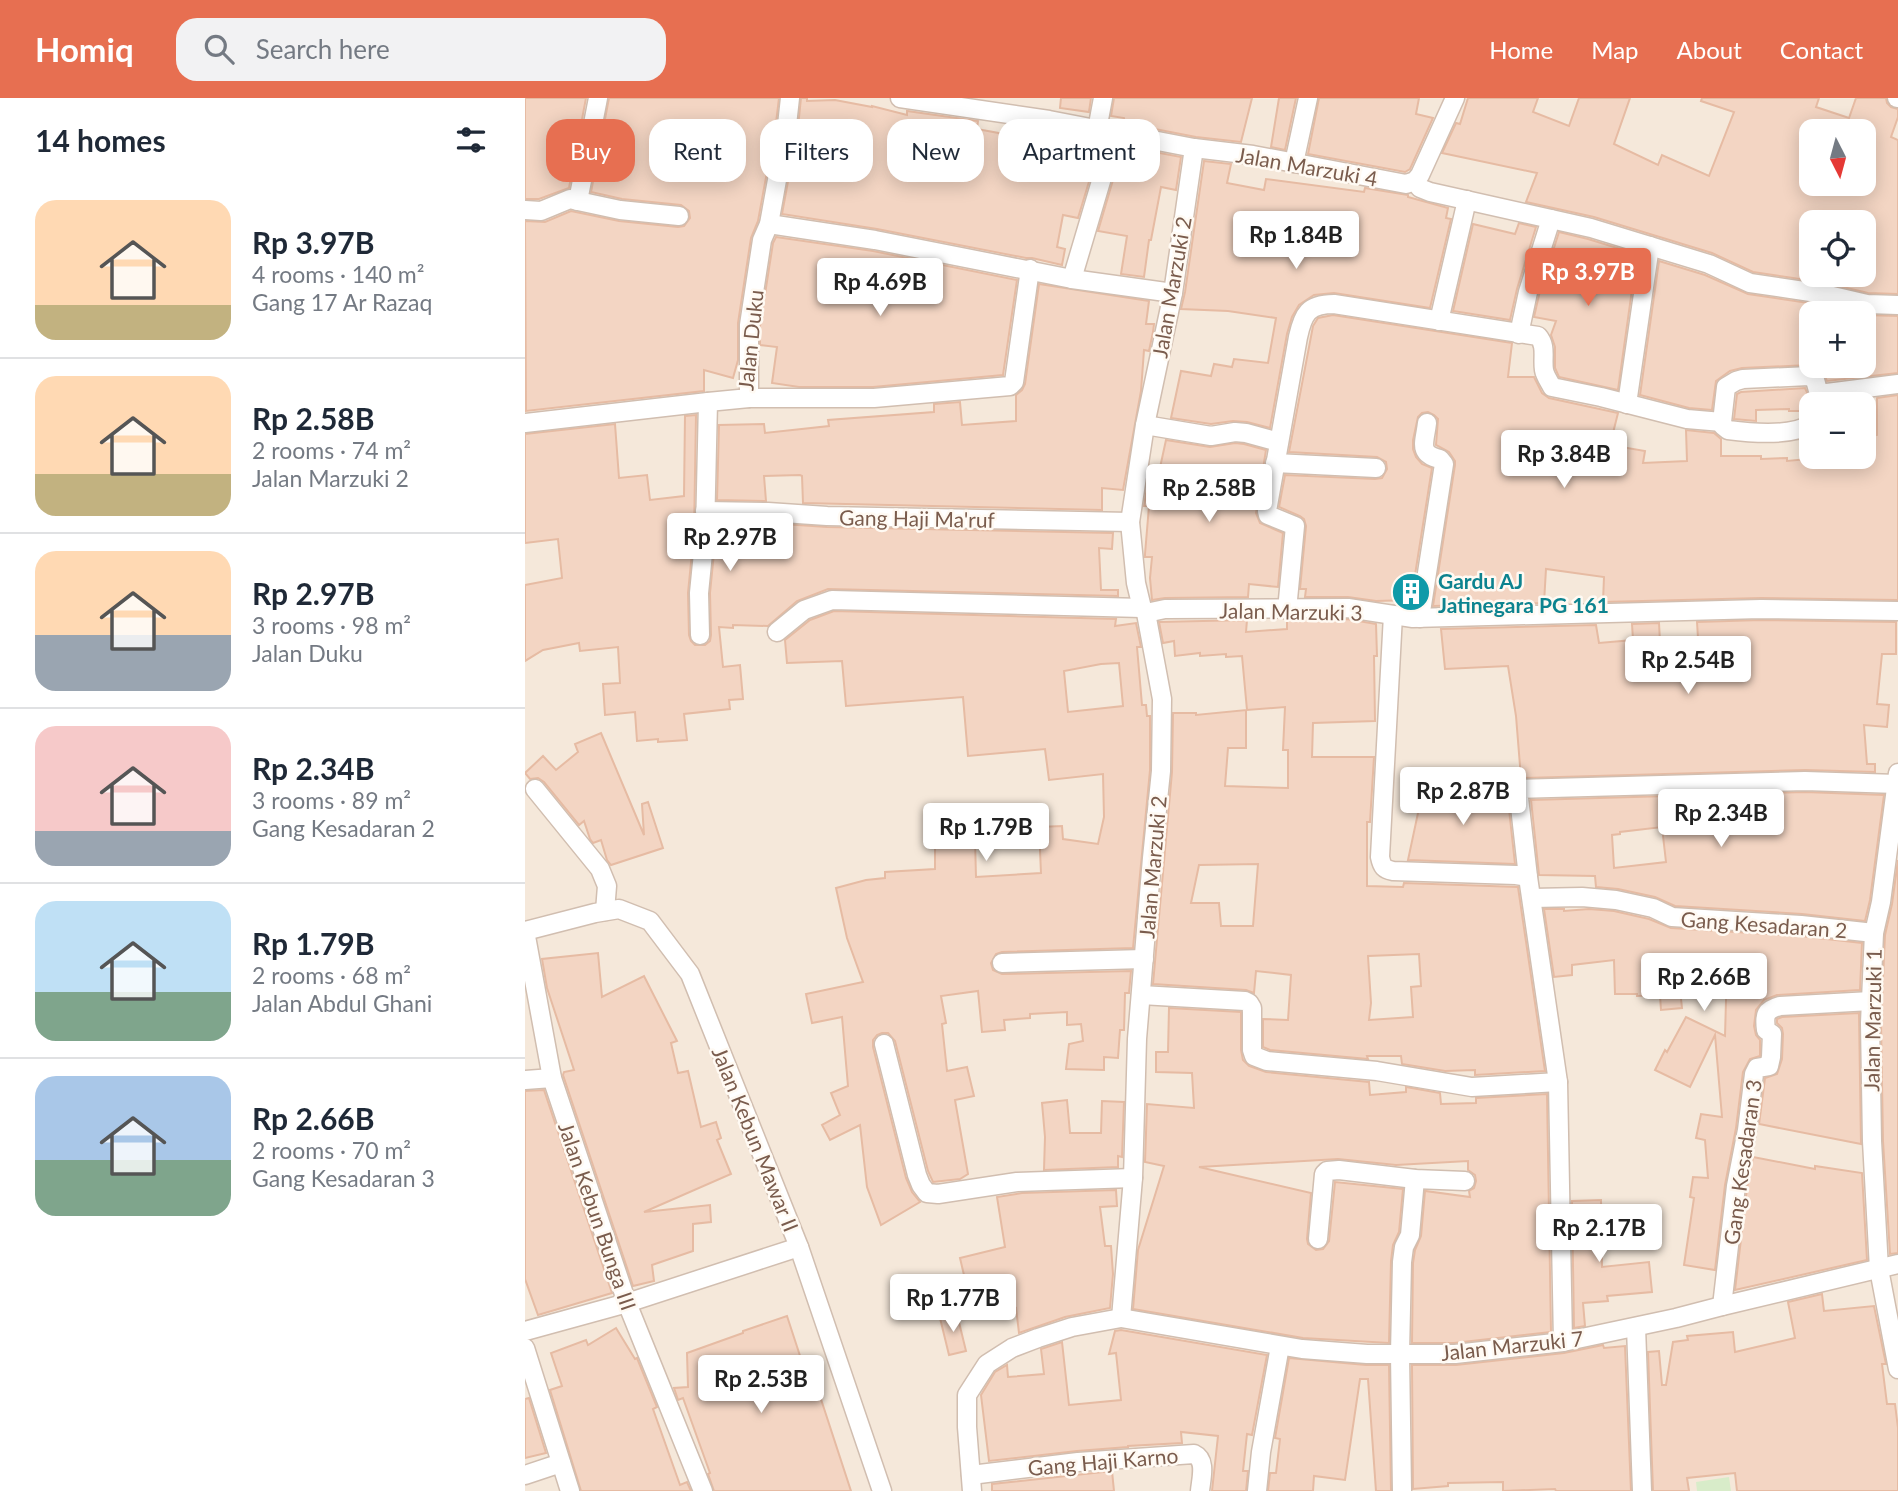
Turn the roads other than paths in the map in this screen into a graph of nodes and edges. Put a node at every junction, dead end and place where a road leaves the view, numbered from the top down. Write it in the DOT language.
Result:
graph roads {
  1 [pos="599,98"];
  2 [pos="790,98"];
  3 [pos="900,98"];
  4 [pos="1103,98"];
  5 [pos="1308,98"];
  6 [pos="1455,98"];
  7 [pos="929,100"];
  8 [pos="987,105"];
  9 [pos="1045,119"];
  10 [pos="1099,119"];
  11 [pos="1160,142"];
  12 [pos="1194,148"];
  13 [pos="1294,163"];
  14 [pos="1415,181"];
  15 [pos="1101,182"];
  16 [pos="574,200"];
  17 [pos="1467,200"];
  18 [pos="525,210"];
  19 [pos="679,216"];
  20 [pos="1551,219"];
  21 [pos="769,224"];
  22 [pos="1650,246"];
  23 [pos="1030,270"];
  24 [pos="1072,279"];
  25 [pos="1173,293"];
  26 [pos="1898,305"];
  27 [pos="1439,321"];
  28 [pos="1519,334"];
  29 [pos="1898,384"];
  30 [pos="1818,392"];
  31 [pos="1856,392"];
  32 [pos="749,398"];
  33 [pos="708,402"];
  34 [pos="1627,404"];
  35 [pos="1722,422"];
  36 [pos="525,423"];
  37 [pos="1427,423"];
  38 [pos="1145,425"];
  39 [pos="1799,430"];
  40 [pos="1279,442"];
  41 [pos="1275,463"];
  42 [pos="1376,468"];
  43 [pos="705,511"];
  44 [pos="1130,522"];
  45 [pos="1287,610"];
  46 [pos="1144,611"];
  47 [pos="1898,611"];
  48 [pos="1393,615"];
  49 [pos="1420,618"];
  50 [pos="777,632"];
  51 [pos="700,635"];
  52 [pos="1893,780"];
  53 [pos="535,789"];
  54 [pos="1528,877"];
  55 [pos="1532,898"];
  56 [pos="1889,903"];
  57 [pos="605,911"];
  58 [pos="525,931"];
  59 [pos="1874,933"];
  60 [pos="1144,959"];
  61 [pos="1002,963"];
  62 [pos="1141,995"];
  63 [pos="1871,1001"];
  64 [pos="884,1044"];
  65 [pos="552,1078"];
  66 [pos="525,1080"];
  67 [pos="1557,1082"];
  68 [pos="1133,1178"];
  69 [pos="1415,1179"];
  70 [pos="1465,1181"];
  71 [pos="1318,1239"];
  72 [pos="799,1247"];
  73 [pos="1898,1264"];
  74 [pos="1879,1269"];
  75 [pos="627,1303"];
  76 [pos="1722,1306"];
  77 [pos="1121,1318"];
  78 [pos="1636,1327"];
  79 [pos="525,1331"];
  80 [pos="1895,1331"];
  81 [pos="1563,1342"];
  82 [pos="1280,1346"];
  83 [pos="525,1348"];
  84 [pos="1400,1354"];
  85 [pos="1898,1370"];
  86 [pos="561,1463"];
  87 [pos="525,1475"];
  88 [pos="971,1483"];
  89 [pos="570,1491"];
  90 [pos="703,1491"];
  91 [pos="881,1491"];
  92 [pos="1200,1491"];
  93 [pos="1257,1491"];
  94 [pos="1402,1491"];
  95 [pos="1642,1491"];
  1 -- 16 [label="street"];
  2 -- 21 [label="street, Jalan Duku"];
  3 -- 7 [label="street, Jalan Marzuki 4"];
  4 -- 10 [label="street"];
  5 -- 13 [label="street"];
  6 -- 14 [label="street"];
  7 -- 8 [label="street, Jalan Marzuki 4"];
  8 -- 9 [label="street, Jalan Marzuki 4"];
  11 -- 12 [label="street, Jalan Marzuki 4"];
  12 -- 13 [label="street, Jalan Marzuki 4"];
  12 -- 25 [label="street, Jalan Marzuki 2"];
  13 -- 14 [label="street, Jalan Marzuki 4"];
  14 -- 17 [label="street"];
  15 -- 24 [label="street"];
  16 -- 18 [label="street"];
  16 -- 19 [label="street"];
  17 -- 20 [label="street"];
  17 -- 27 [label="street"];
  20 -- 22 [label="street"];
  20 -- 28 [label="street"];
  21 -- 23 [label="street"];
  21 -- 32 [label="street, Jalan Duku"];
  22 -- 26 [label="street"];
  22 -- 34 [label="street"];
  23 -- 24 [label="street"];
  23 -- 32 [label="street"];
  24 -- 25 [label="street"];
  25 -- 38 [label="street, Jalan Marzuki 2"];
  27 -- 28 [label="street"];
  27 -- 40 [label="street"];
  28 -- 34 [label="street"];
  29 -- 31 [label="street"];
  30 -- 35 [label="street"];
  32 -- 33 [label="street, Jalan Duku"];
  33 -- 36 [label="street"];
  33 -- 43 [label="street, Jalan Duku"];
  34 -- 35 [label="street"];
  35 -- 39 [label="street"];
  37 -- 49 [label="street"];
  38 -- 40 [label="street"];
  38 -- 44 [label="street, Jalan Marzuki 2"];
  40 -- 41 [label="street"];
  41 -- 42 [label="street"];
  41 -- 45 [label="street"];
  43 -- 44 [label="street, Gang Haji Ma'ruf"];
  43 -- 51 [label="street, Jalan Duku"];
  44 -- 46 [label="street, Jalan Marzuki 2"];
  45 -- 46 [label="street, Jalan Marzuki 3"];
  45 -- 48 [label="street, Jalan Marzuki 3"];
  46 -- 50 [label="street, Jalan Marzuki 3"];
  46 -- 60 [label="street, Jalan Marzuki 2"];
  47 -- 49 [label="street, Jalan Marzuki 3"];
  48 -- 49 [label="street, Jalan Marzuki 3"];
  48 -- 54 [label="street"];
  52 -- 54 [label="street"];
  52 -- 56 [label="street, Jalan Marzuki 1"];
  53 -- 57 [label="street"];
  54 -- 55 [label="street"];
  55 -- 59 [label="street, Gang Kesadaran 2"];
  55 -- 67 [label="street"];
  56 -- 59 [label="street, Jalan Marzuki 1"];
  57 -- 58 [label="street, Jalan Kebun Mawar II"];
  57 -- 72 [label="street, Jalan Kebun Mawar II"];
  58 -- 65 [label="street, Jalan Kebun Bunga III"];
  59 -- 63 [label="street, Jalan Marzuki 1"];
  60 -- 61 [label="street"];
  60 -- 62 [label="street, Jalan Marzuki 2"];
  62 -- 67 [label="street"];
  62 -- 68 [label="street, Jalan Marzuki 2"];
  63 -- 74 [label="street, Jalan Marzuki 1"];
  63 -- 76 [label="street, Gang Kesadaran 3"];
  64 -- 68 [label="street"];
  65 -- 66 [label="street"];
  65 -- 75 [label="street, Jalan Kebun Bunga III"];
  67 -- 81 [label="street"];
  68 -- 77 [label="street, Jalan Marzuki 2"];
  69 -- 70 [label="street"];
  69 -- 71 [label="street"];
  69 -- 84 [label="street"];
  72 -- 75 [label="street"];
  72 -- 91 [label="street, Jalan Kebun Mawar II"];
  73 -- 74 [label="street, Jalan Marzuki 7"];
  74 -- 76 [label="street, Jalan Marzuki 7"];
  74 -- 80 [label="street, Jalan Marzuki 1"];
  75 -- 79 [label="street"];
  75 -- 90 [label="street, Jalan Kebun Bunga III"];
  76 -- 78 [label="street, Jalan Marzuki 7"];
  77 -- 82 [label="street, Jalan Marzuki 7"];
  77 -- 88 [label="street"];
  78 -- 81 [label="street, Jalan Marzuki 7"];
  78 -- 95 [label="street"];
  80 -- 85 [label="street, Jalan Marzuki 1"];
  81 -- 84 [label="street, Jalan Marzuki 7"];
  82 -- 84 [label="street, Jalan Marzuki 7"];
  82 -- 93 [label="street"];
  83 -- 86 [label="street"];
  84 -- 94 [label="street"];
  86 -- 87 [label="street"];
  86 -- 89 [label="street"];
  88 -- 92 [label="street, Gang Haji Karno"];
}
